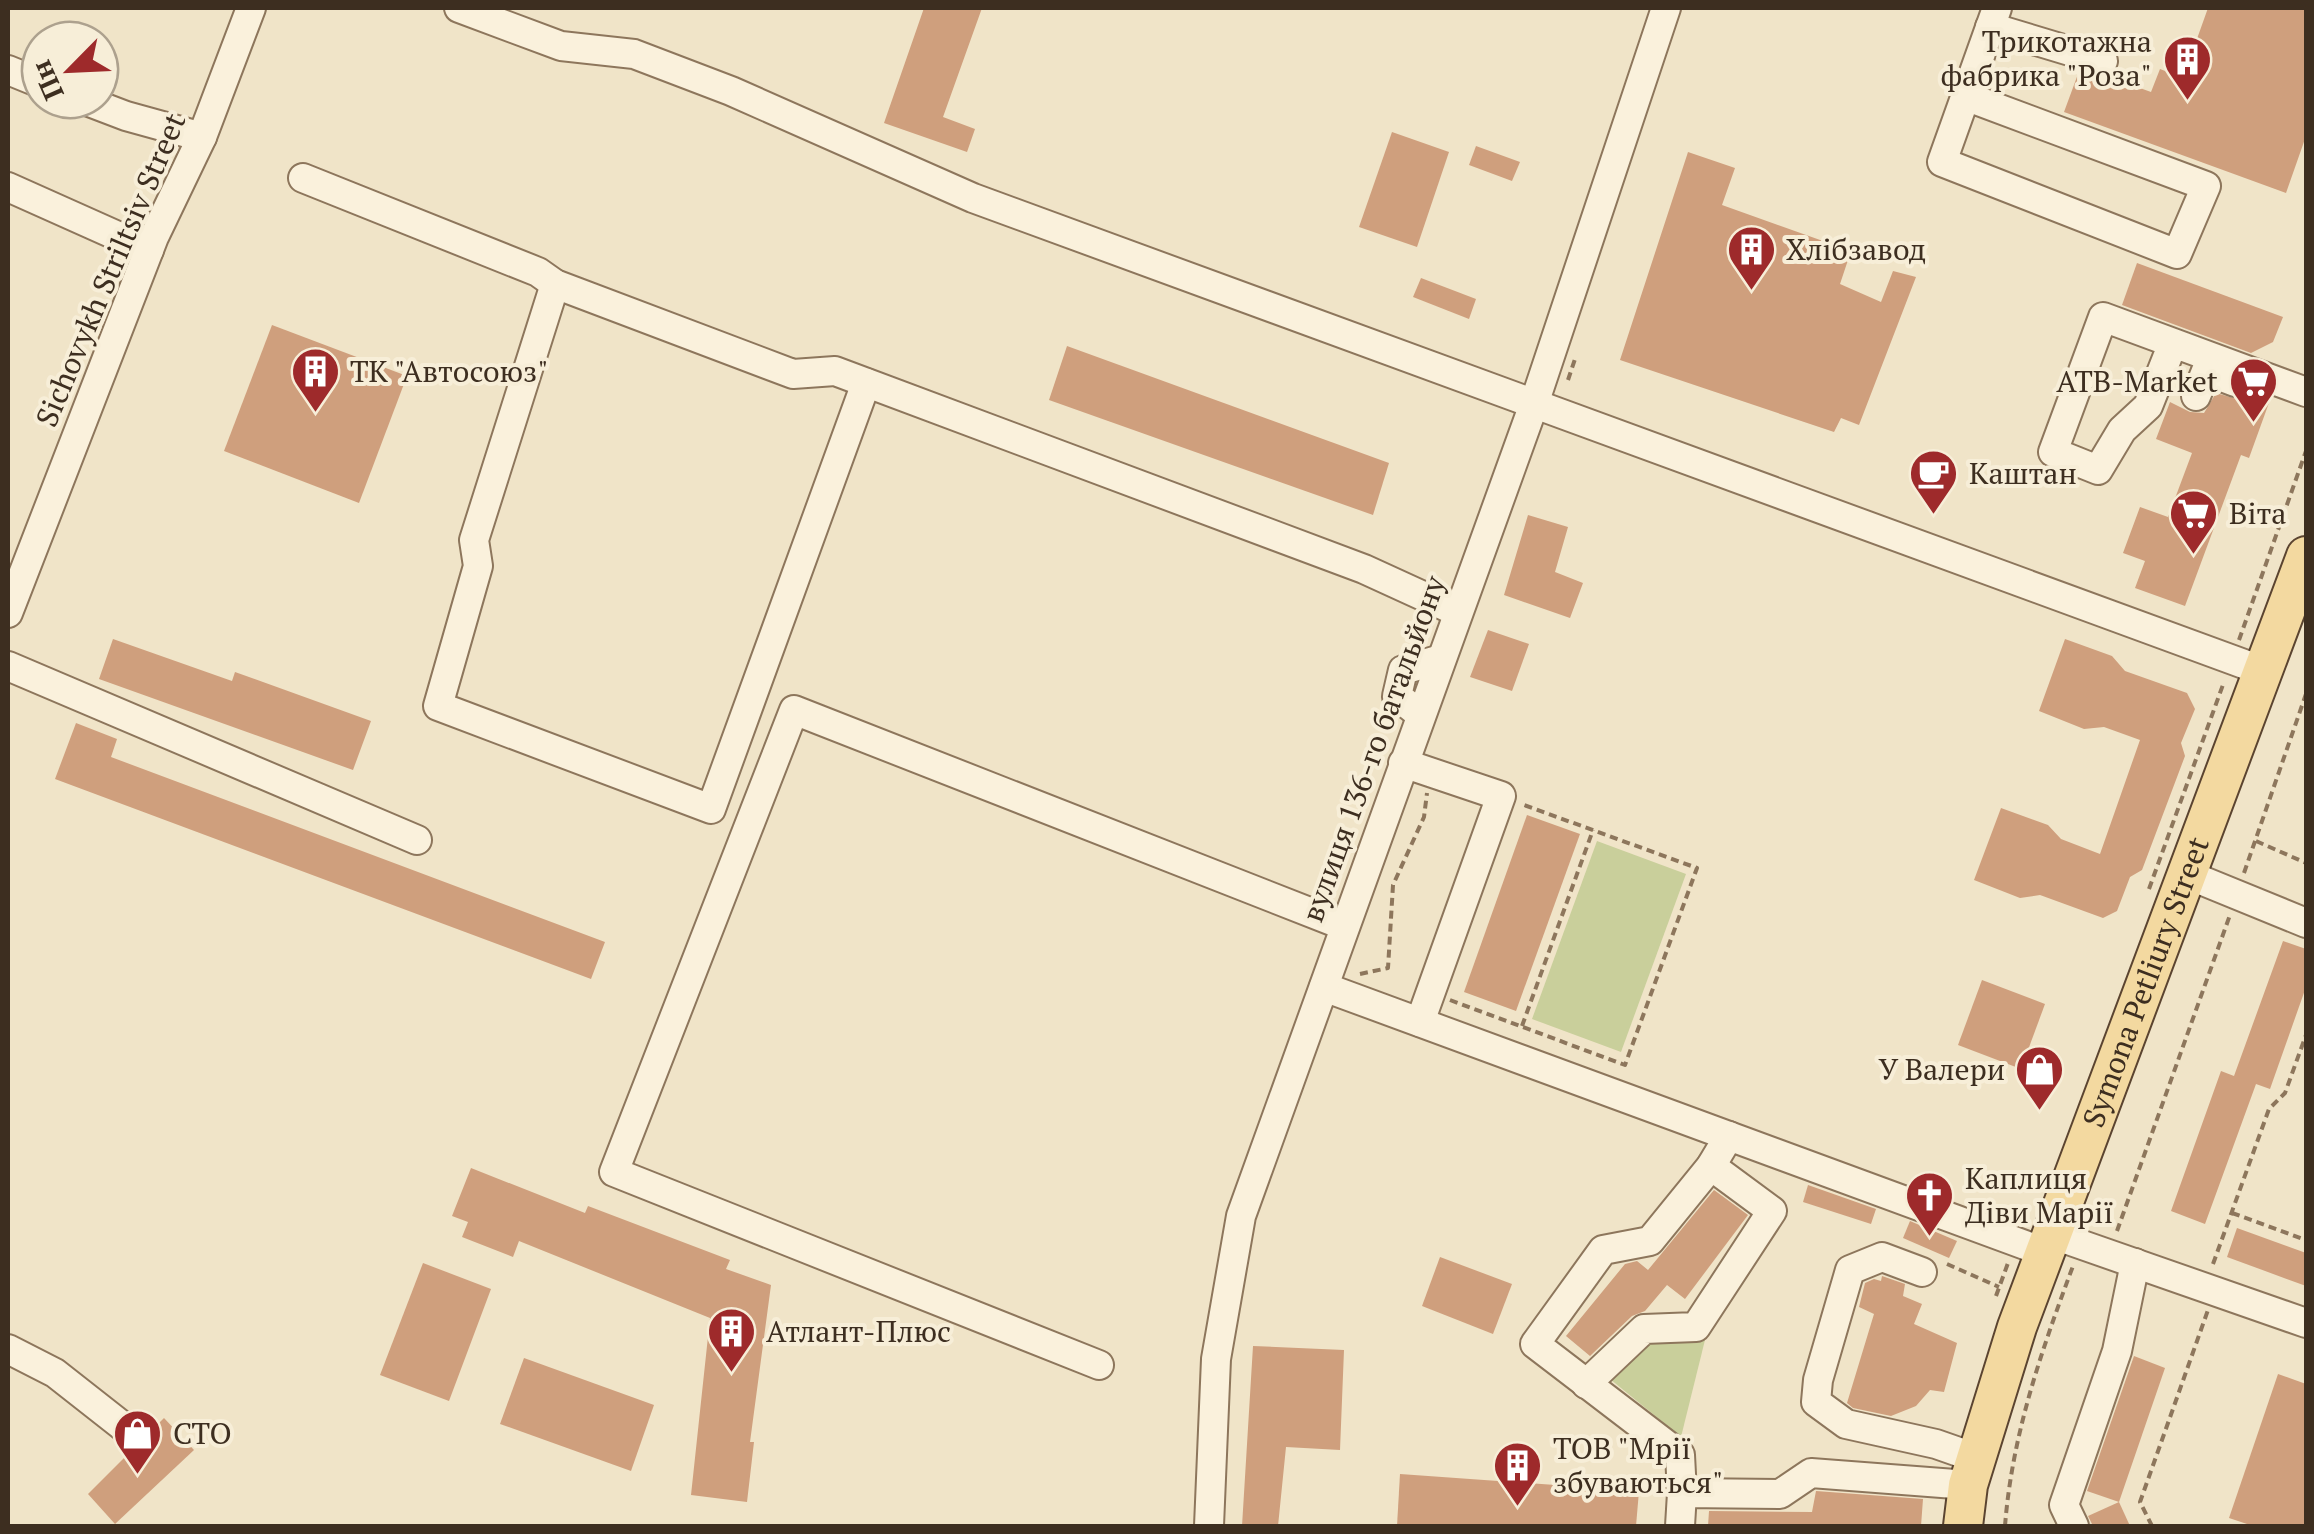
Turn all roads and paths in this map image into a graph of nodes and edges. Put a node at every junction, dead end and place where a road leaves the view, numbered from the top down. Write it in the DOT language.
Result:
graph roads {
  1 [pos="251,8"];
  2 [pos="459,8"];
  3 [pos="1666,8"];
  4 [pos="1993,17"];
  5 [pos="2103,60"];
  6 [pos="1965,96"];
  7 [pos="120,114"];
  8 [pos="202,137"];
  9 [pos="303,178"];
  10 [pos="8,186"];
  11 [pos="149,250"];
  12 [pos="555,284"];
  13 [pos="2173,343"];
  14 [pos="866,383"];
  15 [pos="2306,392"];
  16 [pos="2196,396"];
  17 [pos="1534,404"];
  18 [pos="2306,408"];
  19 [pos="2306,556"];
  20 [pos="1458,612"];
  21 [pos="8,613"];
  22 [pos="8,666"];
  23 [pos="2263,671"];
  24 [pos="2306,694"];
  25 [pos="1403,763"];
  26 [pos="1501,796"];
  27 [pos="1593,830"];
  28 [pos="417,840"];
  29 [pos="2256,841"];
  30 [pos="2306,862"];
  31 [pos="2186,874"];
  32 [pos="2237,894"];
  33 [pos="2306,923"];
  34 [pos="1345,926"];
  35 [pos="1324,987"];
  36 [pos="1431,993"];
  37 [pos="1420,1022"];
  38 [pos="1522,1026"];
  39 [pos="2306,1035"];
  40 [pos="1730,1136"];
  41 [pos="1711,1166"];
  42 [pos="2232,1212"];
  43 [pos="2306,1240"];
  44 [pos="2059,1244"];
  45 [pos="2122,1259"];
  46 [pos="1935,1268"];
  47 [pos="1999,1287"];
  48 [pos="2209,1289"];
  49 [pos="2306,1323"];
  50 [pos="8,1349"];
  51 [pos="1099,1365"];
  52 [pos="1586,1384"];
  53 [pos="125,1428"];
  54 [pos="1972,1472"];
  55 [pos="1682,1493"];
  56 [pos="1209,1526"];
  57 [pos="1680,1526"];
  58 [pos="1962,1526"];
  59 [pos="2005,1526"];
  60 [pos="2074,1526"];
  61 [pos="2152,1526"];
  1 -- 8 [label="street, Sichovykh Striltsiv Street"];
  2 -- 17 [label="street"];
  3 -- 17 [label="street, вулиця 136-го батальйону"];
  4 -- 5 [label="street"];
  4 -- 6 [label="street"];
  6 -- 6 [label="street"];
  7 -- 8 [label="street"];
  8 -- 11 [label="street, Sichovykh Striltsiv Street"];
  9 -- 12 [label="street"];
  10 -- 11 [label="street"];
  11 -- 21 [label="street, Sichovykh Striltsiv Street"];
  12 -- 14 [label="street"];
  12 -- 14 [label="street"];
  13 -- 13 [label="street"];
  13 -- 15 [label="street"];
  14 -- 20 [label="street"];
  16 -- 18 [label="street"];
  17 -- 20 [label="street, вулиця 136-го батальйону"];
  17 -- 23 [label="street"];
  19 -- 23 [label="main road, Symona Petliury Street"];
  20 -- 25 [label="street, вулиця 136-го батальйону"];
  22 -- 28 [label="street"];
  23 -- 31 [label="main road, Symona Petliury Street"];
  24 -- 29 [label="path"];
  25 -- 26 [label="street"];
  25 -- 34 [label="street, вулиця 136-го батальйону"];
  26 -- 27 [label="path"];
  26 -- 36 [label="street"];
  27 -- 38 [label="path"];
  27 -- 38 [label="path"];
  29 -- 30 [label="path"];
  29 -- 32 [label="path"];
  31 -- 32 [label="street"];
  31 -- 44 [label="main road, Symona Petliury Street"];
  32 -- 33 [label="street"];
  32 -- 45 [label="path"];
  34 -- 35 [label="street, вулиця 136-го батальйону"];
  34 -- 51 [label="street"];
  35 -- 37 [label="street"];
  35 -- 56 [label="street, вулиця 136-го батальйону"];
  36 -- 37 [label="street"];
  36 -- 38 [label="path"];
  37 -- 40 [label="street"];
  39 -- 42 [label="path"];
  40 -- 41 [label="street"];
  40 -- 44 [label="street"];
  41 -- 52 [label="street"];
  41 -- 52 [label="street"];
  42 -- 43 [label="path"];
  42 -- 48 [label="path"];
  44 -- 45 [label="street"];
  44 -- 54 [label="main road, Symona Petliury Street"];
  44 -- 59 [label="path"];
  45 -- 48 [label="street"];
  45 -- 60 [label="street"];
  46 -- 47 [label="path"];
  46 -- 54 [label="street"];
  48 -- 49 [label="street"];
  48 -- 61 [label="path"];
  50 -- 53 [label="street"];
  52 -- 55 [label="street"];
  54 -- 55 [label="street"];
  54 -- 58 [label="main road, Symona Petliury Street"];
  55 -- 57 [label="street"];
}
